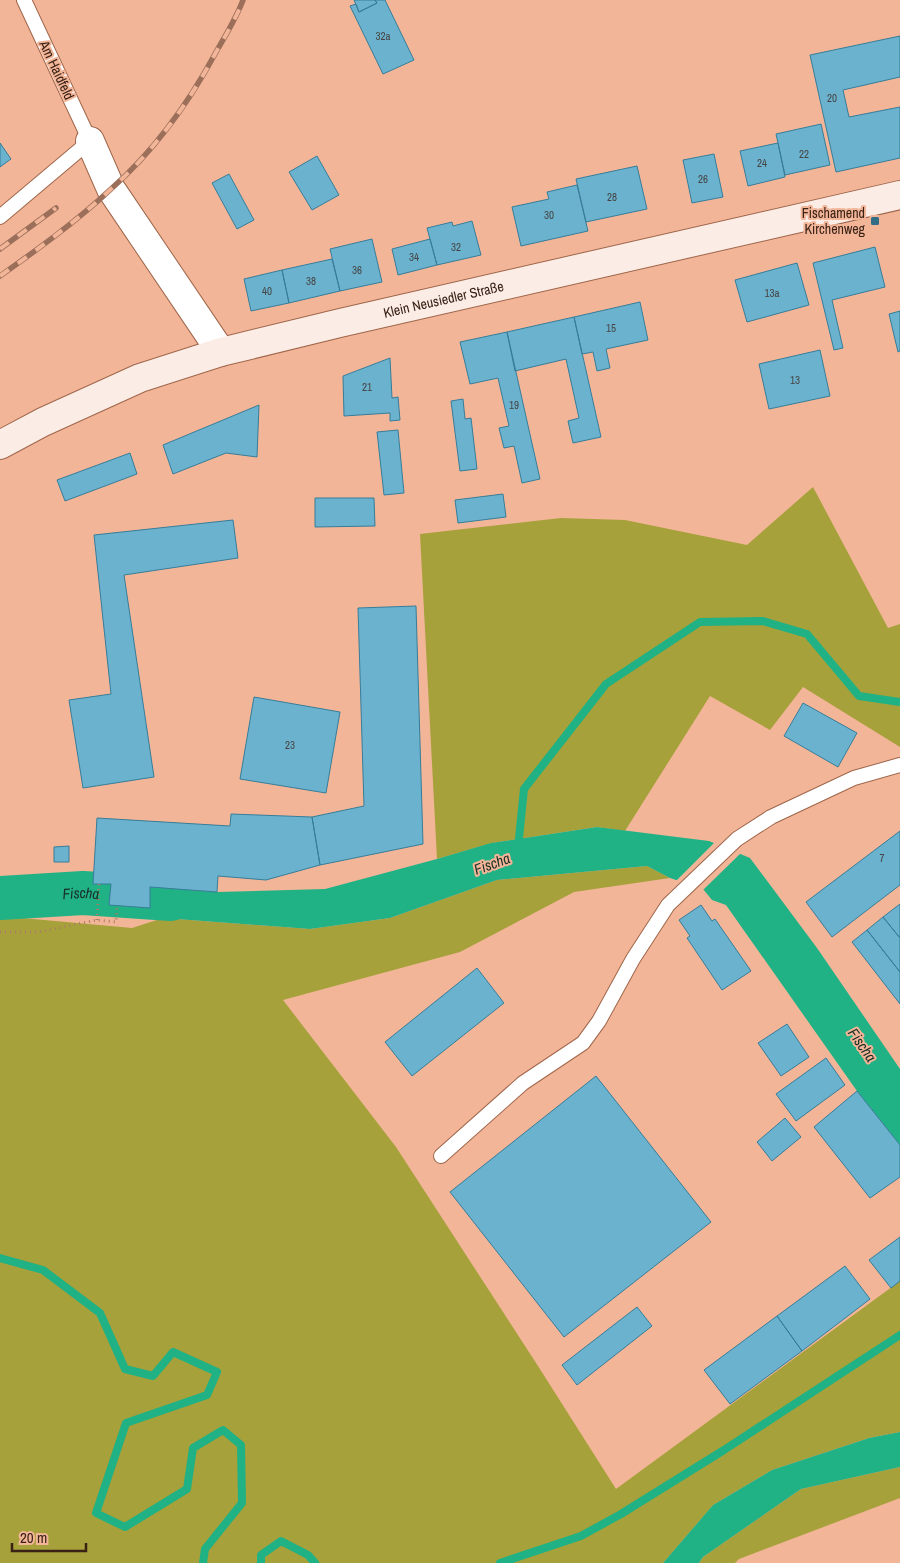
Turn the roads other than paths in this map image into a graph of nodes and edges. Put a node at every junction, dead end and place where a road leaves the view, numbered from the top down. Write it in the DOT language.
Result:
graph roads {
  1 [pos="24,0"];
  2 [pos="90,141"];
  3 [pos="900,195"];
  4 [pos="0,217"];
  5 [pos="221,352"];
  6 [pos="0,445"];
  7 [pos="900,765"];
  8 [pos="441,1156"];
  1 -- 2 [label="lane, Am Haidfeld"];
  2 -- 4 [label="lane"];
  2 -- 5 [label="street"];
  3 -- 5 [label="main road, Klein Neusiedler Straße"];
  5 -- 6 [label="main road, Klein Neusiedler Straße"];
  7 -- 8 [label="lane"];
}
